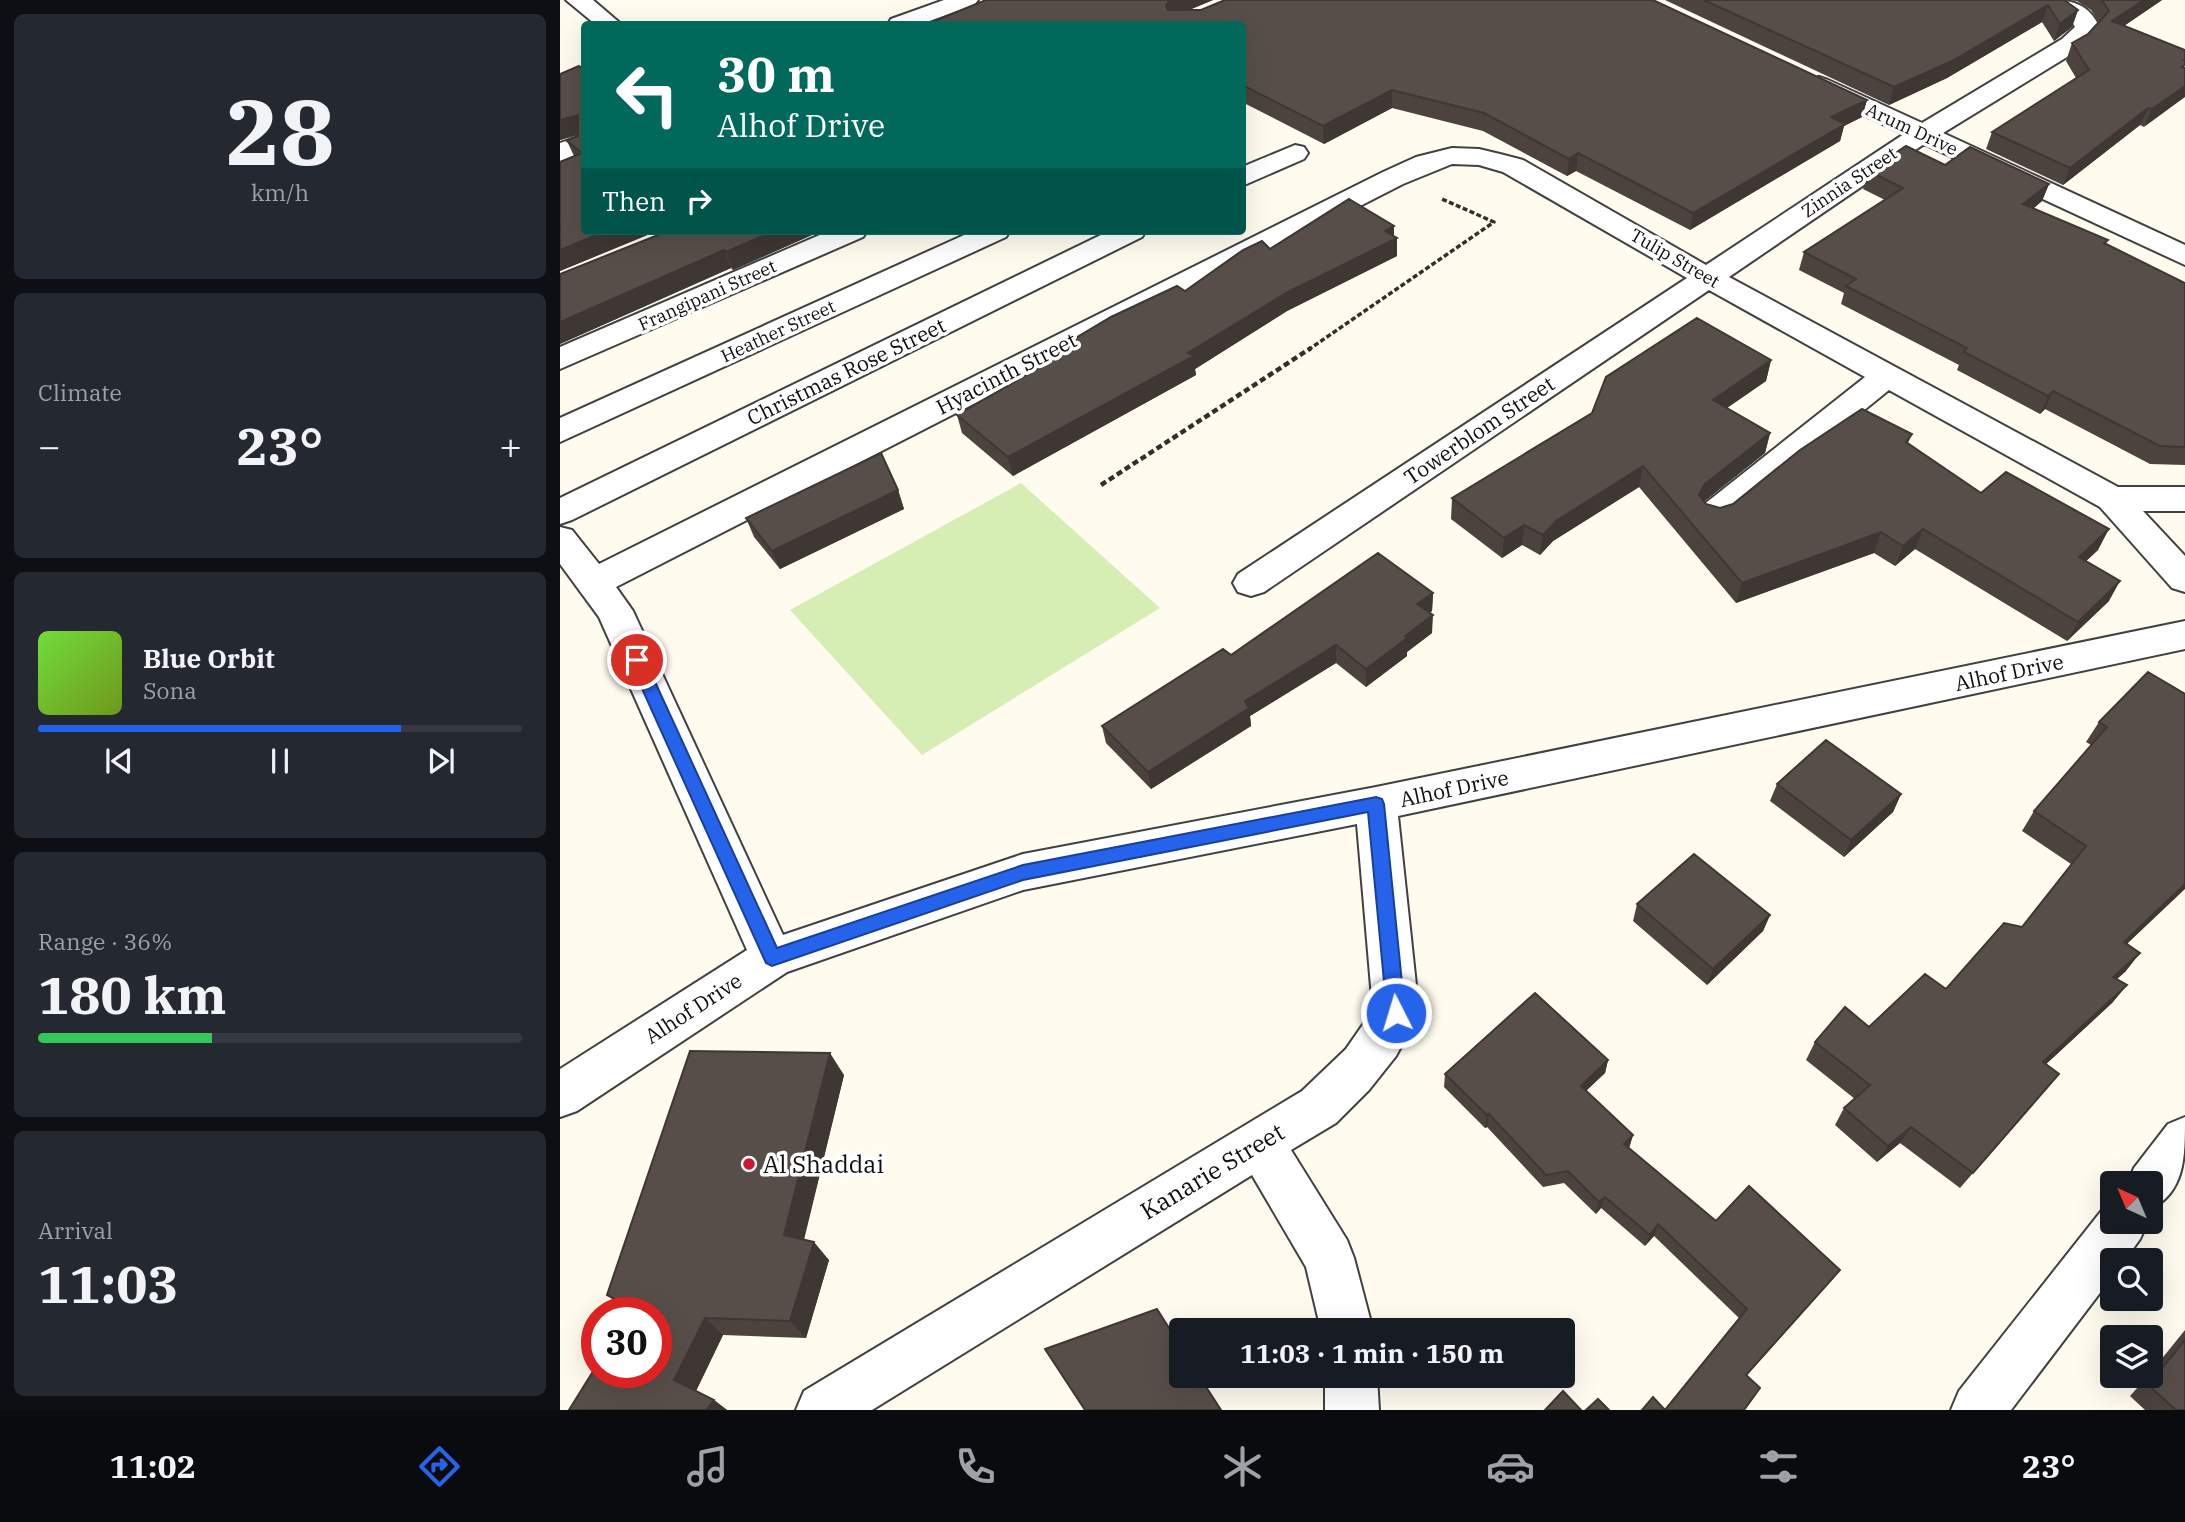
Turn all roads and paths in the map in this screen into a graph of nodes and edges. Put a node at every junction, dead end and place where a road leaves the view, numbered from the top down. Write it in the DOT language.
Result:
graph roads {
  1 [pos="578,0"];
  2 [pos="966,0"];
  3 [pos="2052,0"];
  4 [pos="605,21"];
  5 [pos="908,21"];
  6 [pos="1799,76"];
  7 [pos="1922,134"];
  8 [pos="581,145"];
  9 [pos="560,153"];
  10 [pos="1295,153"];
  11 [pos="1458,154"];
  12 [pos="1246,176"];
  13 [pos="1393,178"];
  14 [pos="844,235"];
  15 [pos="987,235"];
  16 [pos="1124,235"];
  17 [pos="2185,256"];
  18 [pos="1707,277"];
  19 [pos="560,359"];
  20 [pos="1887,376"];
  21 [pos="560,431"];
  22 [pos="1101,485"];
  23 [pos="2112,499"];
  24 [pos="2185,499"];
  25 [pos="560,512"];
  26 [pos="1714,514"];
  27 [pos="560,539"];
  28 [pos="2185,579"];
  29 [pos="595,582"];
  30 [pos="1251,583"];
  31 [pos="2185,635"];
  32 [pos="1376,804"];
  33 [pos="772,958"];
  34 [pos="560,1094"];
  35 [pos="2185,1140"];
  36 [pos="1259,1142"];
  37 [pos="2162,1171"];
  38 [pos="2114,1234"];
  39 [pos="1344,1318"];
  40 [pos="1351,1388"];
  41 [pos="823,1410"];
  42 [pos="1352,1410"];
  43 [pos="1979,1410"];
  1 -- 4 [label="street"];
  2 -- 5 [label="street"];
  3 -- 7 [label="street, Zinnia Street"];
  6 -- 7 [label="street, Arum Drive"];
  7 -- 17 [label="street, Arum Drive"];
  7 -- 18 [label="street, Zinnia Street"];
  8 -- 9 [label="street"];
  10 -- 12 [label="street"];
  11 -- 13 [label="street, Hyacinth Street"];
  11 -- 18 [label="street, Tulip Street"];
  13 -- 22 [label="path"];
  13 -- 29 [label="street, Hyacinth Street"];
  14 -- 19 [label="street, Frangipani Street"];
  15 -- 21 [label="street, Heather Street"];
  16 -- 25 [label="street, Christmas Rose Street"];
  18 -- 20 [label="street, Tulip Street"];
  18 -- 30 [label="street, Towerblom Street"];
  20 -- 23 [label="street, Tulip Street"];
  20 -- 26 [label="street"];
  23 -- 24 [label="street"];
  23 -- 28 [label="street, Tulip Street"];
  27 -- 29 [label="street"];
  29 -- 33 [label="street"];
  31 -- 32 [label="street, Alhof Drive"];
  32 -- 33 [label="street, Alhof Drive"];
  32 -- 36 [label="street, Kanarie Street"];
  33 -- 34 [label="street, Alhof Drive"];
  35 -- 37 [label="street"];
  36 -- 39 [label="street"];
  36 -- 41 [label="street, Kanarie Street"];
  38 -- 43 [label="street"];
  40 -- 42 [label="street"];
}
